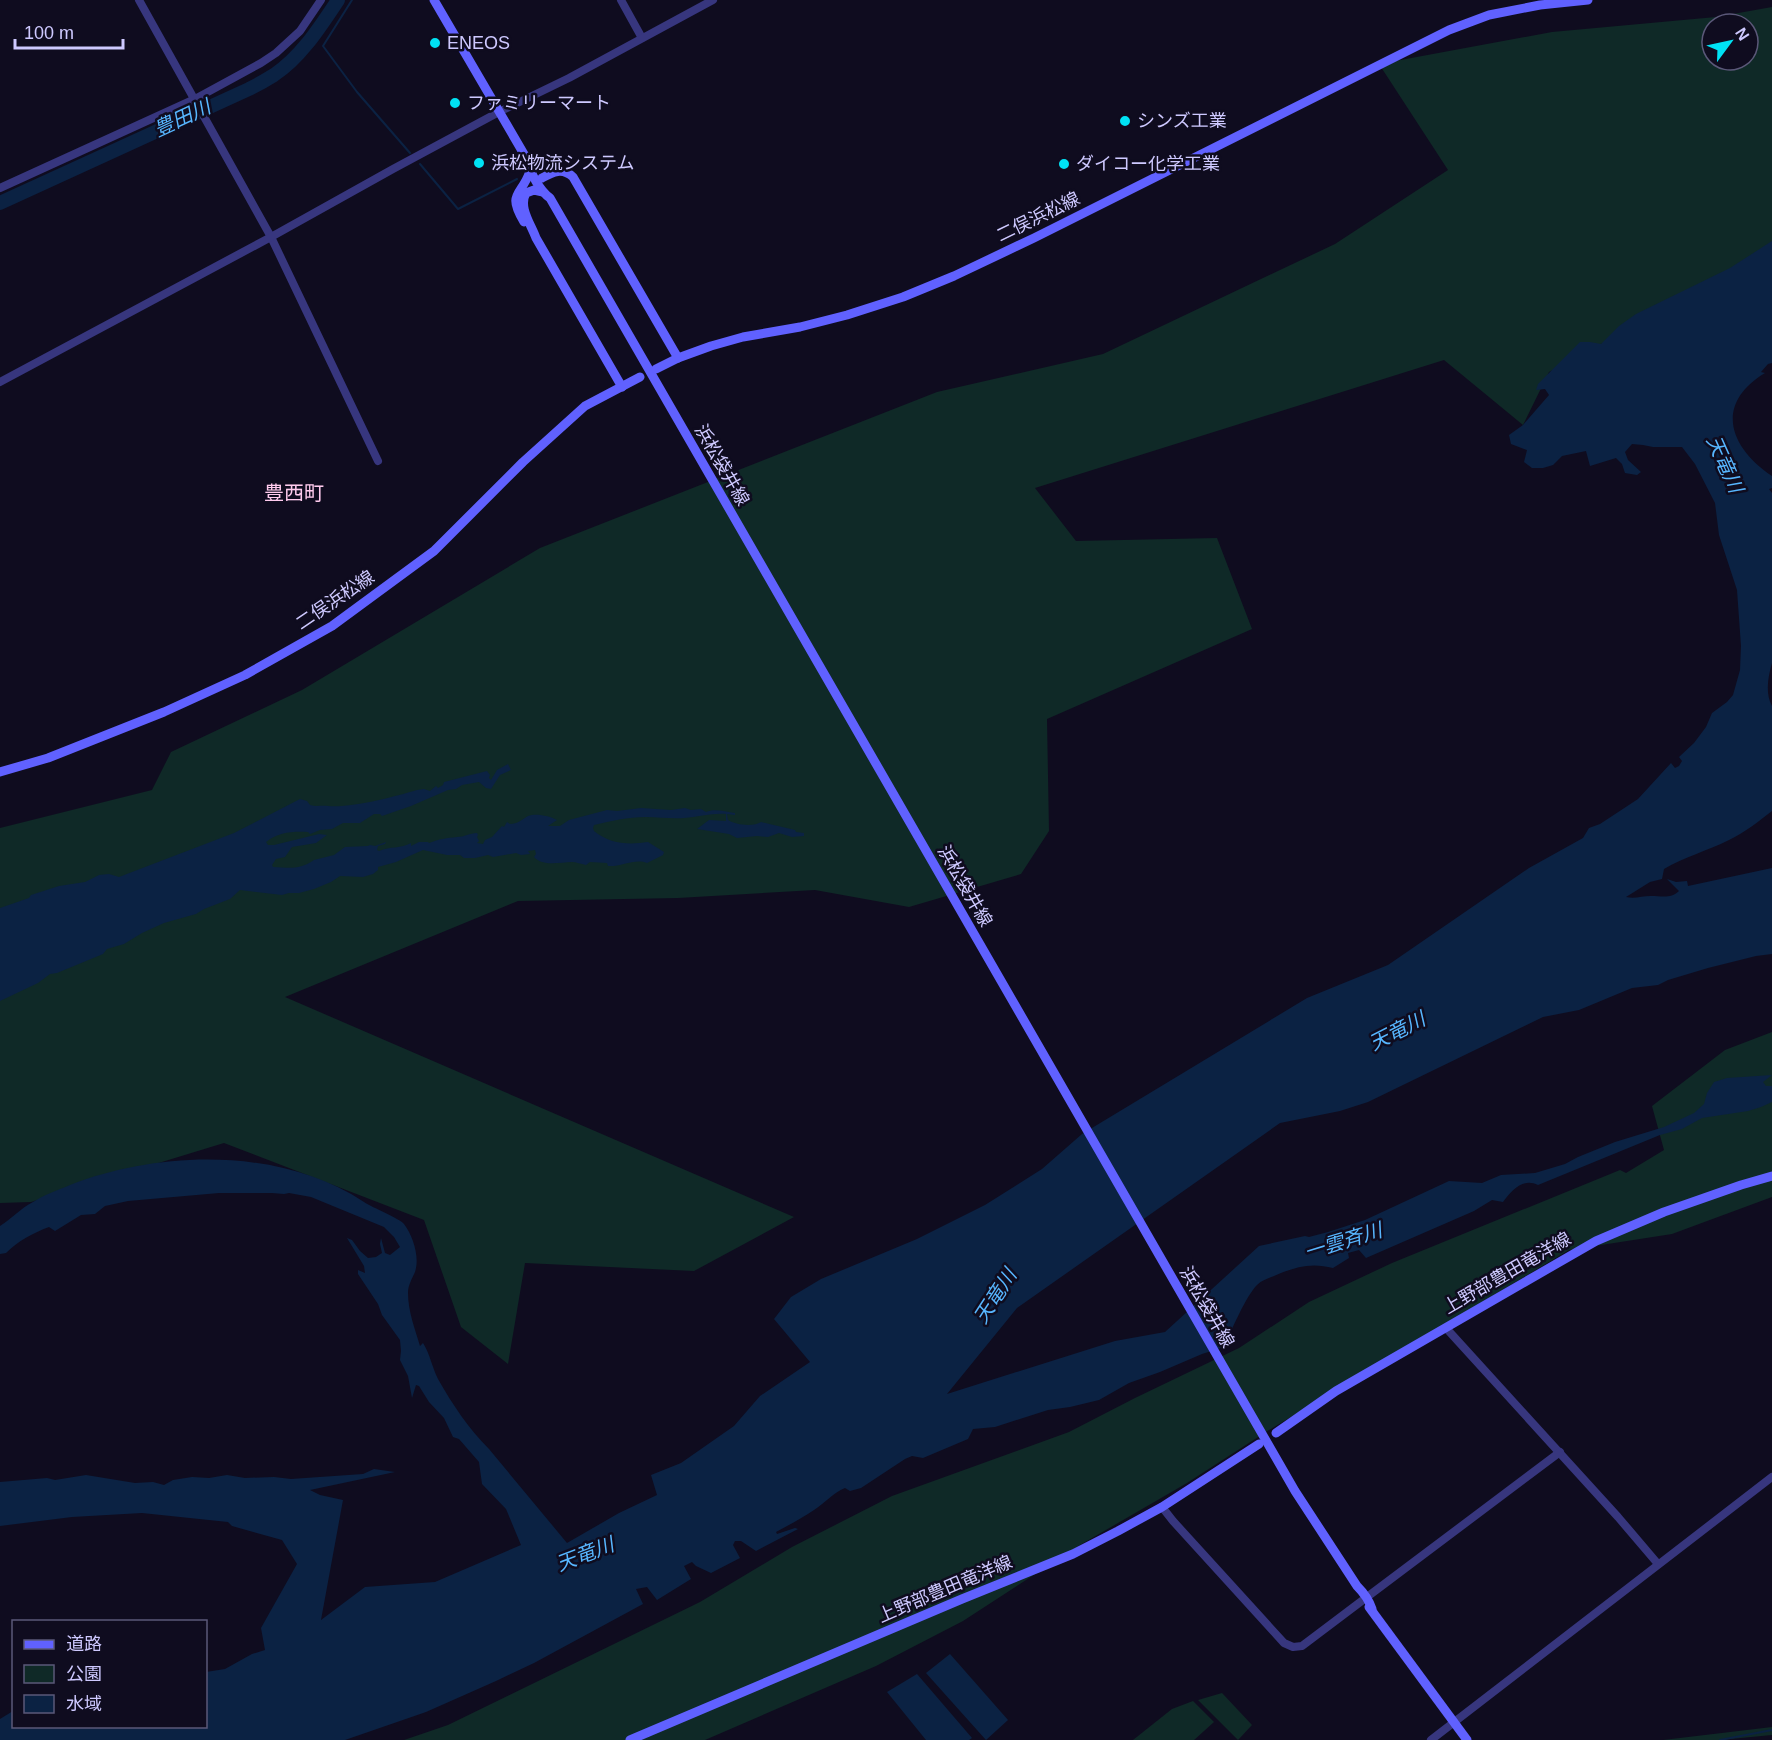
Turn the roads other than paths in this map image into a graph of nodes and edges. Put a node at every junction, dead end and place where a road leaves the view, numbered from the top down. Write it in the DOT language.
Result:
graph roads {
  1 [pos="139,0"];
  2 [pos="321,0"];
  3 [pos="434,0"];
  4 [pos="621,0"];
  5 [pos="713,0"];
  6 [pos="1588,0"];
  7 [pos="642,38"];
  8 [pos="197,102"];
  9 [pos="500,112"];
  10 [pos="529,166"];
  11 [pos="542,178"];
  12 [pos="0,188"];
  13 [pos="547,195"];
  14 [pos="271,237"];
  15 [pos="536,238"];
  16 [pos="678,358"];
  17 [pos="656,369"];
  18 [pos="640,377"];
  19 [pos="0,382"];
  20 [pos="622,387"];
  21 [pos="378,461"];
  22 [pos="0,772"];
  23 [pos="1772,1176"];
  24 [pos="1446,1328"];
  25 [pos="1276,1433"];
  26 [pos="1259,1444"];
  27 [pos="1560,1452"];
  28 [pos="1772,1477"];
  29 [pos="1162,1507"];
  30 [pos="1658,1564"];
  31 [pos="1365,1598"];
  32 [pos="1454,1723"];
  33 [pos="630,1740"];
  34 [pos="1431,1740"];
  35 [pos="1467,1740"];
  1 -- 8 [label="street"];
  2 -- 8 [label="street"];
  3 -- 9 [label="main road, 浜松袋井線"];
  4 -- 7 [label="street"];
  5 -- 7 [label="street"];
  6 -- 16 [label="main road, 二俣浜松線"];
  7 -- 9 [label="street"];
  8 -- 12 [label="street"];
  8 -- 14 [label="street"];
  9 -- 10 [label="main road, 浜松袋井線"];
  9 -- 14 [label="street"];
  10 -- 11 [label="main road, 浜松袋井線"];
  10 -- 13 [label="main road, 浜松袋井線"];
  10 -- 15 [label="main road"];
  11 -- 13 [label="main road, 浜松袋井線"];
  11 -- 16 [label="main road"];
  13 -- 15 [label="main road"];
  13 -- 31 [label="main road, 浜松袋井線"];
  14 -- 19 [label="street"];
  14 -- 21 [label="street"];
  15 -- 20 [label="main road"];
  16 -- 17 [label="main road, 二俣浜松線"];
  18 -- 20 [label="main road, 二俣浜松線"];
  20 -- 22 [label="main road, 二俣浜松線"];
  23 -- 24 [label="main road, 上野部豊田竜洋線"];
  24 -- 25 [label="main road, 上野部豊田竜洋線"];
  24 -- 27 [label="street"];
  26 -- 29 [label="main road, 上野部豊田竜洋線"];
  27 -- 30 [label="street"];
  27 -- 31 [label="street"];
  28 -- 30 [label="street"];
  29 -- 31 [label="street"];
  29 -- 33 [label="main road, 上野部豊田竜洋線"];
  30 -- 32 [label="street"];
  31 -- 32 [label="main road, 浜松袋井線"];
  32 -- 34 [label="street"];
  32 -- 35 [label="main road, 浜松袋井線"];
}
